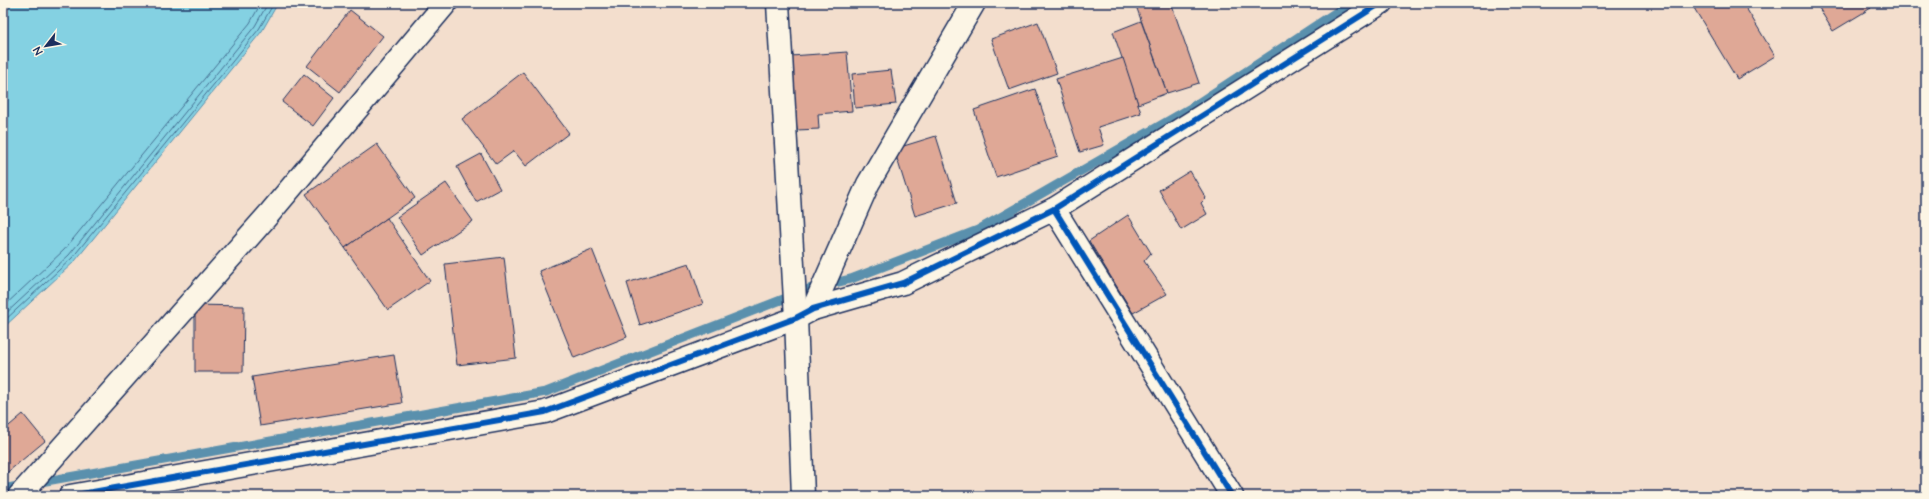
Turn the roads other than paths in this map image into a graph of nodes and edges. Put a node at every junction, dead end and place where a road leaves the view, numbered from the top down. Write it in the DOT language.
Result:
graph roads {
  1 [pos="446,3"];
  2 [pos="778,3"];
  3 [pos="974,3"];
  4 [pos="1381,3"];
  5 [pos="1054,209"];
  6 [pos="804,313"];
  7 [pos="116,492"];
  8 [pos="19,496"];
  9 [pos="70,496"];
  10 [pos="803,496"];
  11 [pos="1232,496"];
  1 -- 8 [label="street"];
  2 -- 6 [label="street"];
  3 -- 6 [label="street"];
  4 -- 5 [label="street"];
  5 -- 6 [label="street"];
  5 -- 11 [label="street"];
  6 -- 7 [label="street"];
  6 -- 10 [label="street"];
  7 -- 9 [label="street"];
}
